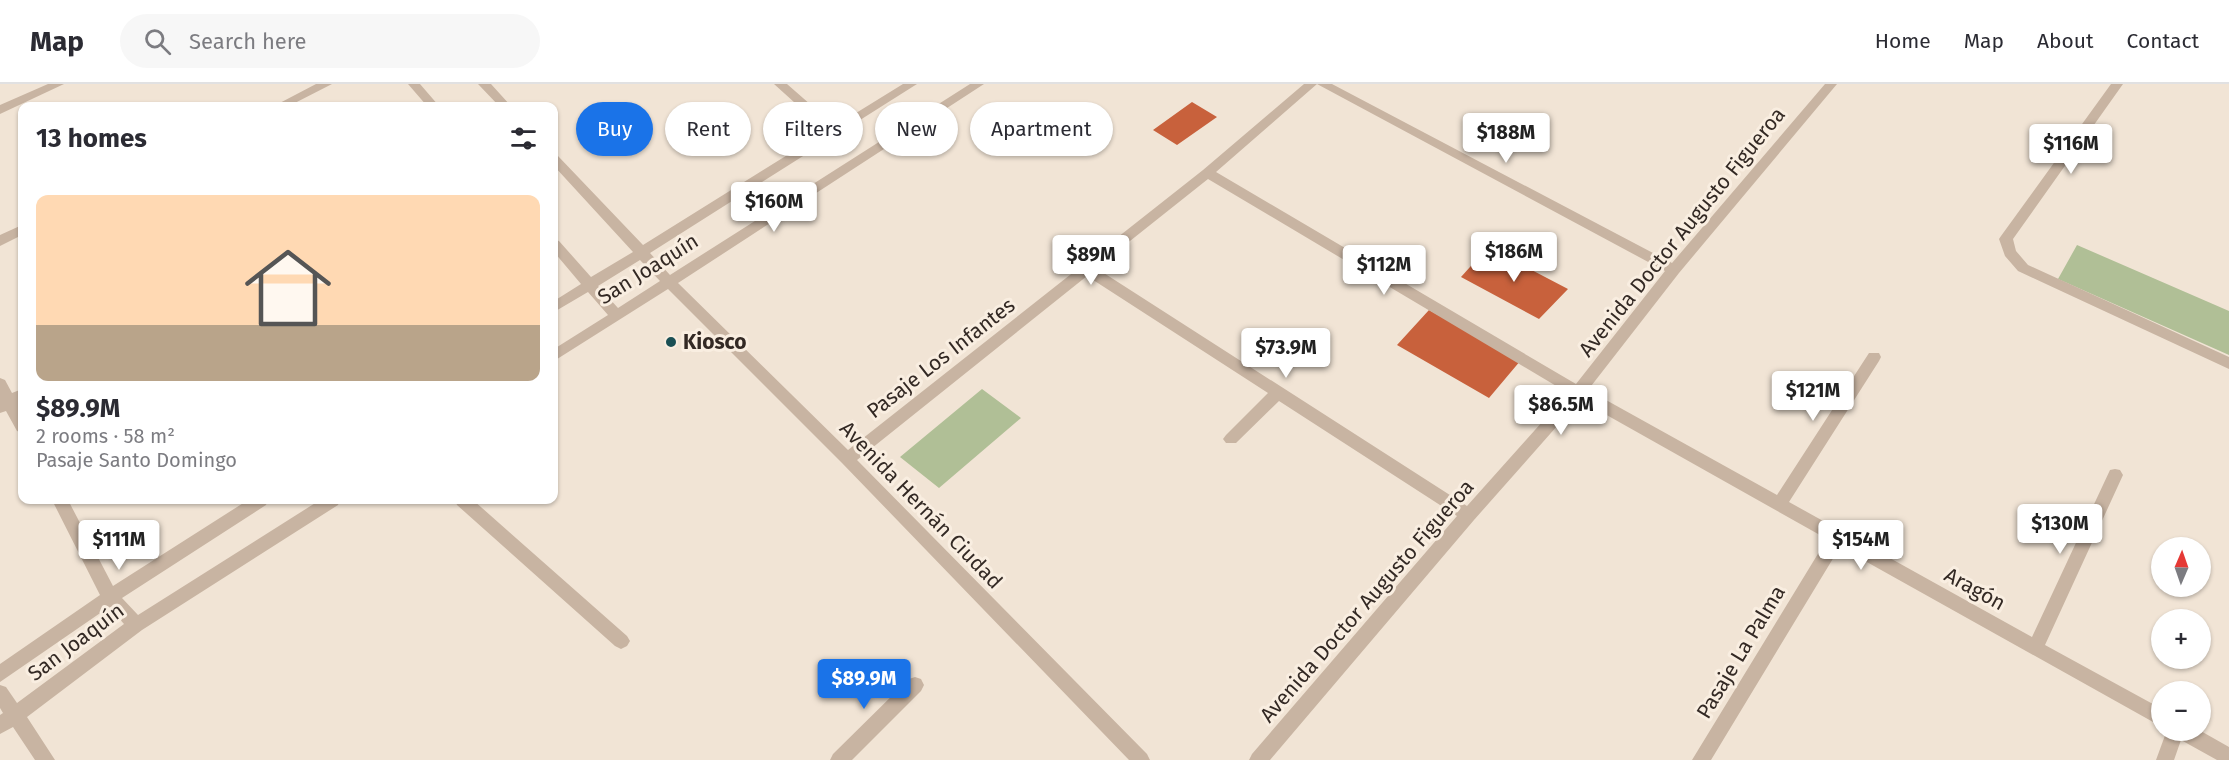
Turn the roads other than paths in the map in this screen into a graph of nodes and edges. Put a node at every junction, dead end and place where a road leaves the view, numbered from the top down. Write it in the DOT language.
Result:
graph roads {
  1 [pos="58,84"];
  2 [pos="326,84"];
  3 [pos="414,84"];
  4 [pos="484,84"];
  5 [pos="780,84"];
  6 [pos="911,84"];
  7 [pos="978,84"];
  8 [pos="1311,84"];
  9 [pos="1323,84"];
  10 [pos="1831,84"];
  11 [pos="2117,84"];
  12 [pos="288,102"];
  13 [pos="430,102"];
  14 [pos="501,102"];
  15 [pos="800,102"];
  16 [pos="0,110"];
  17 [pos="863,113"];
  18 [pos="793,156"];
  19 [pos="558,163"];
  20 [pos="1207,173"];
  21 [pos="18,232"];
  22 [pos="0,241"];
  23 [pos="558,249"];
  24 [pos="641,252"];
  25 [pos="1087,269"];
  26 [pos="1674,270"];
  27 [pos="669,282"];
  28 [pos="588,284"];
  29 [pos="558,304"];
  30 [pos="616,315"];
  31 [pos="558,353"];
  32 [pos="1874,357"];
  33 [pos="2229,363"];
  34 [pos="0,384"];
  35 [pos="1578,392"];
  36 [pos="1278,393"];
  37 [pos="11,401"];
  38 [pos="18,418"];
  39 [pos="1231,439"];
  40 [pos="847,459"];
  41 [pos="2115,475"];
  42 [pos="62,504"];
  43 [pos="254,504"];
  44 [pos="326,504"];
  45 [pos="467,504"];
  46 [pos="1779,505"];
  47 [pos="1468,515"];
  48 [pos="1837,537"];
  49 [pos="110,597"];
  50 [pos="136,625"];
  51 [pos="621,641"];
  52 [pos="2035,649"];
  53 [pos="0,674"];
  54 [pos="915,685"];
  55 [pos="0,693"];
  56 [pos="2151,713"];
  57 [pos="7,721"];
  58 [pos="2172,741"];
  59 [pos="2201,741"];
  60 [pos="2229,757"];
  61 [pos="46,760"];
  62 [pos="838,760"];
  63 [pos="1141,760"];
  64 [pos="1258,760"];
  65 [pos="1701,760"];
  66 [pos="2165,760"];
  1 -- 16 [label="street"];
  2 -- 12 [label="street"];
  3 -- 13 [label="street"];
  4 -- 14 [label="street"];
  5 -- 15 [label="street"];
  6 -- 17 [label="street, San Joaquín"];
  7 -- 27 [label="street, San Joaquín"];
  8 -- 20 [label="street, Pasaje Los Infantes"];
  9 -- 26 [label="street"];
  10 -- 26 [label="street, Avenida Doctor Augusto Figueroa"];
  11 -- 33 [label="street"];
  18 -- 24 [label="street, San Joaquín"];
  19 -- 24 [label="street, Avenida Hernán Ciudad"];
  20 -- 25 [label="street, Pasaje Los Infantes"];
  20 -- 35 [label="street, Aragón"];
  21 -- 22 [label="street"];
  23 -- 28 [label="street"];
  24 -- 27 [label="street, Avenida Hernán Ciudad"];
  24 -- 28 [label="street, San Joaquín"];
  25 -- 36 [label="street"];
  25 -- 40 [label="street, Pasaje Los Infantes"];
  26 -- 35 [label="street, Avenida Doctor Augusto Figueroa"];
  27 -- 30 [label="street, San Joaquín"];
  27 -- 40 [label="street, Avenida Hernán Ciudad"];
  28 -- 29 [label="street, San Joaquín"];
  28 -- 30 [label="street"];
  30 -- 31 [label="street, San Joaquín"];
  32 -- 46 [label="street"];
  34 -- 37 [label="street"];
  35 -- 46 [label="street, Aragón"];
  35 -- 47 [label="street, Avenida Doctor Augusto Figueroa"];
  36 -- 39 [label="street"];
  36 -- 47 [label="street"];
  37 -- 38 [label="street"];
  40 -- 63 [label="street, Avenida Hernán Ciudad"];
  41 -- 52 [label="street"];
  42 -- 49 [label="street"];
  43 -- 49 [label="street, San Joaquín"];
  44 -- 50 [label="street, San Joaquín"];
  45 -- 51 [label="street"];
  46 -- 48 [label="street, Aragón"];
  47 -- 64 [label="street, Avenida Doctor Augusto Figueroa"];
  48 -- 52 [label="street, Aragón"];
  48 -- 65 [label="street, Pasaje La Palma"];
  49 -- 50 [label="street"];
  49 -- 53 [label="street, San Joaquín"];
  50 -- 57 [label="street, San Joaquín"];
  52 -- 56 [label="street, Aragón"];
  54 -- 62 [label="street"];
  55 -- 57 [label="street"];
  57 -- 61 [label="street"];
  58 -- 66 [label="street"];
  59 -- 60 [label="street"];
}
